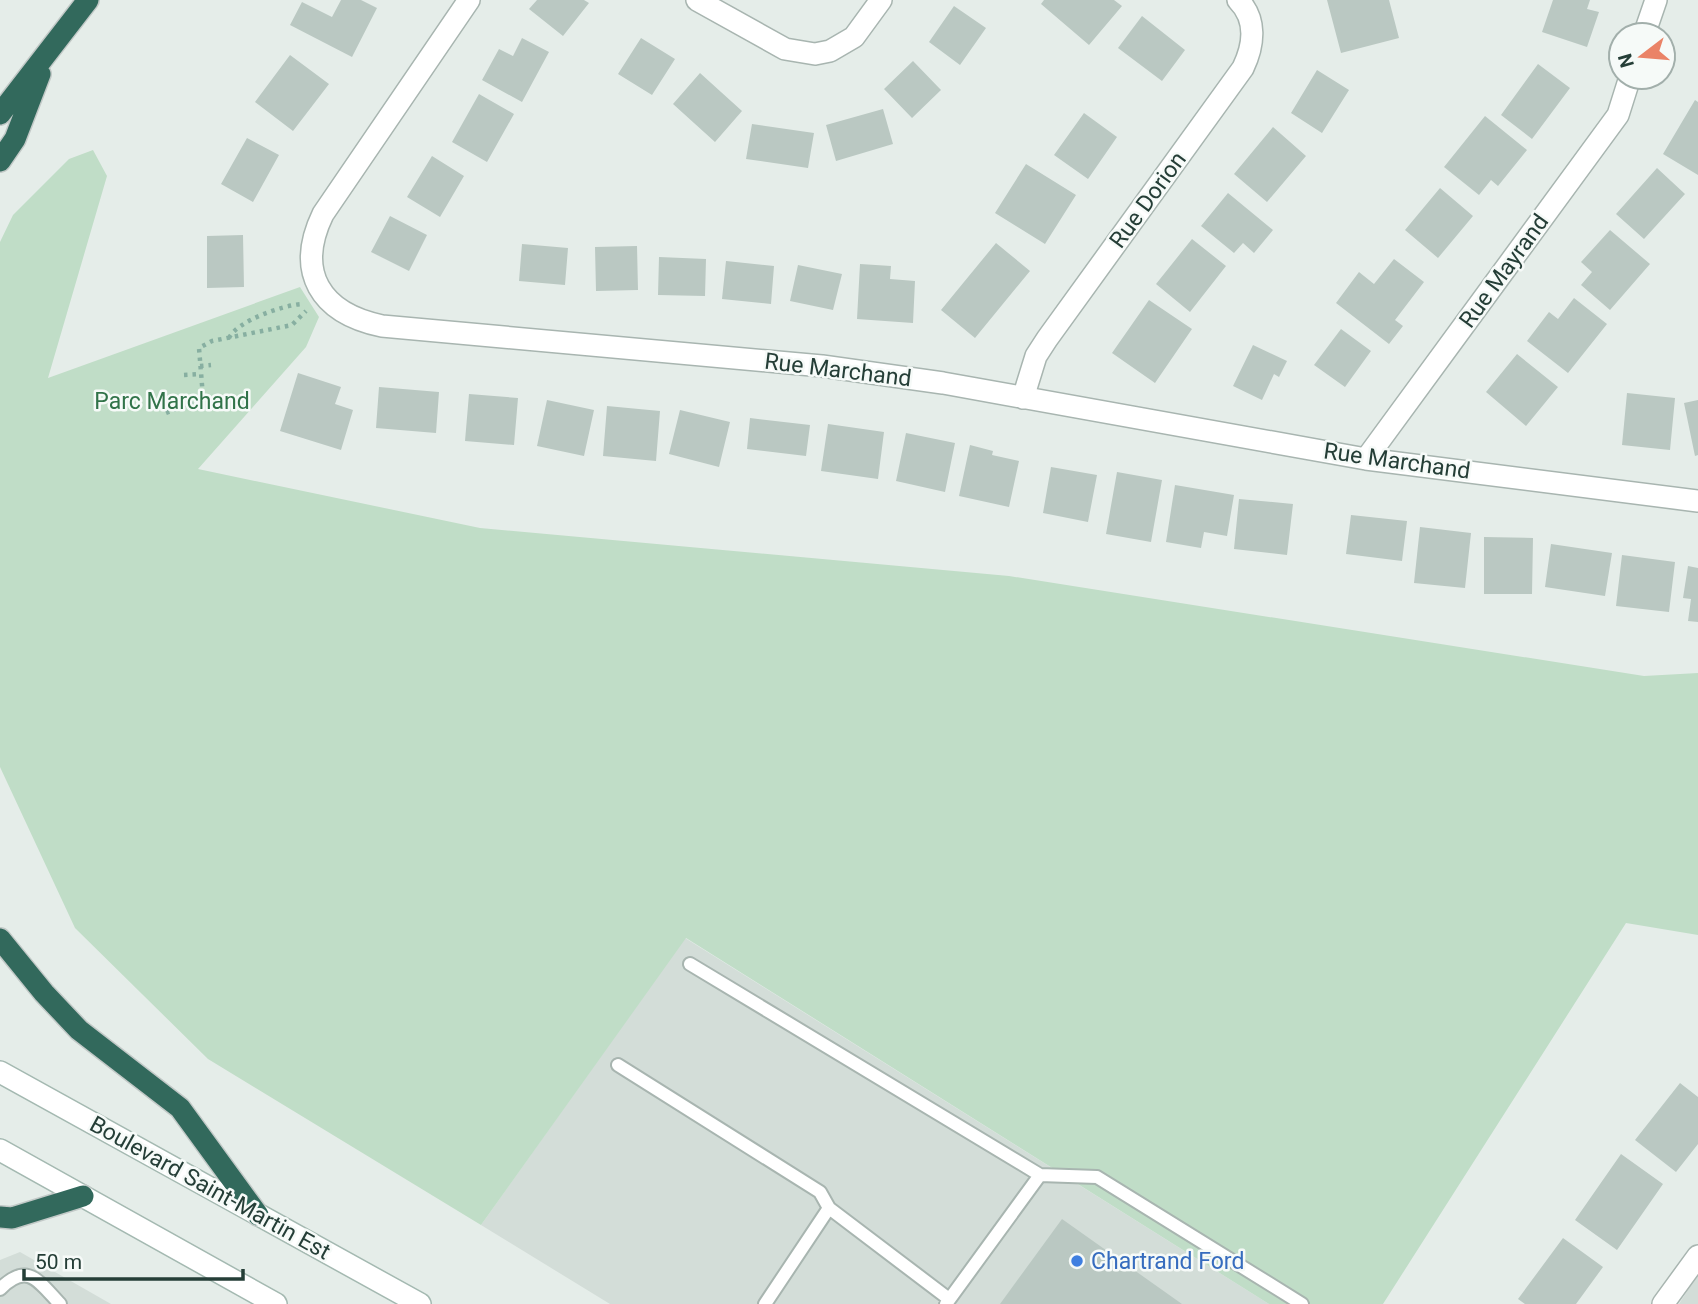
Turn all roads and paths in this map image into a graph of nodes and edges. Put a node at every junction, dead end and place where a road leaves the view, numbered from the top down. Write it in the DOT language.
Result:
graph roads {
  1 [pos="88,0"];
  2 [pos="469,0"];
  3 [pos="697,0"];
  4 [pos="881,0"];
  5 [pos="1238,0"];
  6 [pos="1656,0"];
  7 [pos="1649,21"];
  8 [pos="50,50"];
  9 [pos="1626,91"];
  10 [pos="0,114"];
  11 [pos="0,161"];
  12 [pos="229,338"];
  13 [pos="211,365"];
  14 [pos="200,366"];
  15 [pos="201,373"];
  16 [pos="184,375"];
  17 [pos="1023,398"];
  18 [pos="166,413"];
  19 [pos="1366,459"];
  20 [pos="1698,501"];
  21 [pos="0,939"];
  22 [pos="690,964"];
  23 [pos="618,1065"];
  24 [pos="0,1072"];
  25 [pos="0,1150"];
  26 [pos="1041,1175"];
  27 [pos="83,1196"];
  28 [pos="829,1208"];
  29 [pos="258,1215"];
  30 [pos="0,1217"];
  31 [pos="1698,1256"];
  32 [pos="0,1289"];
  33 [pos="947,1301"];
  34 [pos="60,1304"];
  35 [pos="276,1304"];
  36 [pos="421,1304"];
  37 [pos="765,1304"];
  38 [pos="1301,1304"];
  39 [pos="1664,1304"];
  1 -- 8 [label="highway"];
  2 -- 17 [label="street, Rue Marchand"];
  3 -- 4 [label="street"];
  5 -- 17 [label="street, Rue Dorion"];
  6 -- 7 [label="street"];
  8 -- 10 [label="highway"];
  8 -- 11 [label="highway"];
  9 -- 19 [label="street, Rue Mayrand"];
  12 -- 12 [label="path"];
  12 -- 14 [label="path"];
  13 -- 14 [label="path"];
  14 -- 15 [label="path"];
  15 -- 16 [label="path"];
  15 -- 18 [label="path"];
  17 -- 19 [label="street, Rue Marchand"];
  19 -- 20 [label="street, Rue Marchand"];
  21 -- 29 [label="highway"];
  22 -- 26 [label="lane"];
  23 -- 28 [label="lane"];
  24 -- 29 [label="street, Boulevard Saint-Martin Est"];
  25 -- 27 [label="street"];
  26 -- 33 [label="lane"];
  26 -- 38 [label="lane"];
  27 -- 30 [label="highway"];
  27 -- 35 [label="street"];
  28 -- 33 [label="lane"];
  28 -- 37 [label="lane"];
  29 -- 36 [label="street, Boulevard Saint-Martin Est"];
  31 -- 39 [label="street"];
  32 -- 34 [label="lane"];
}
